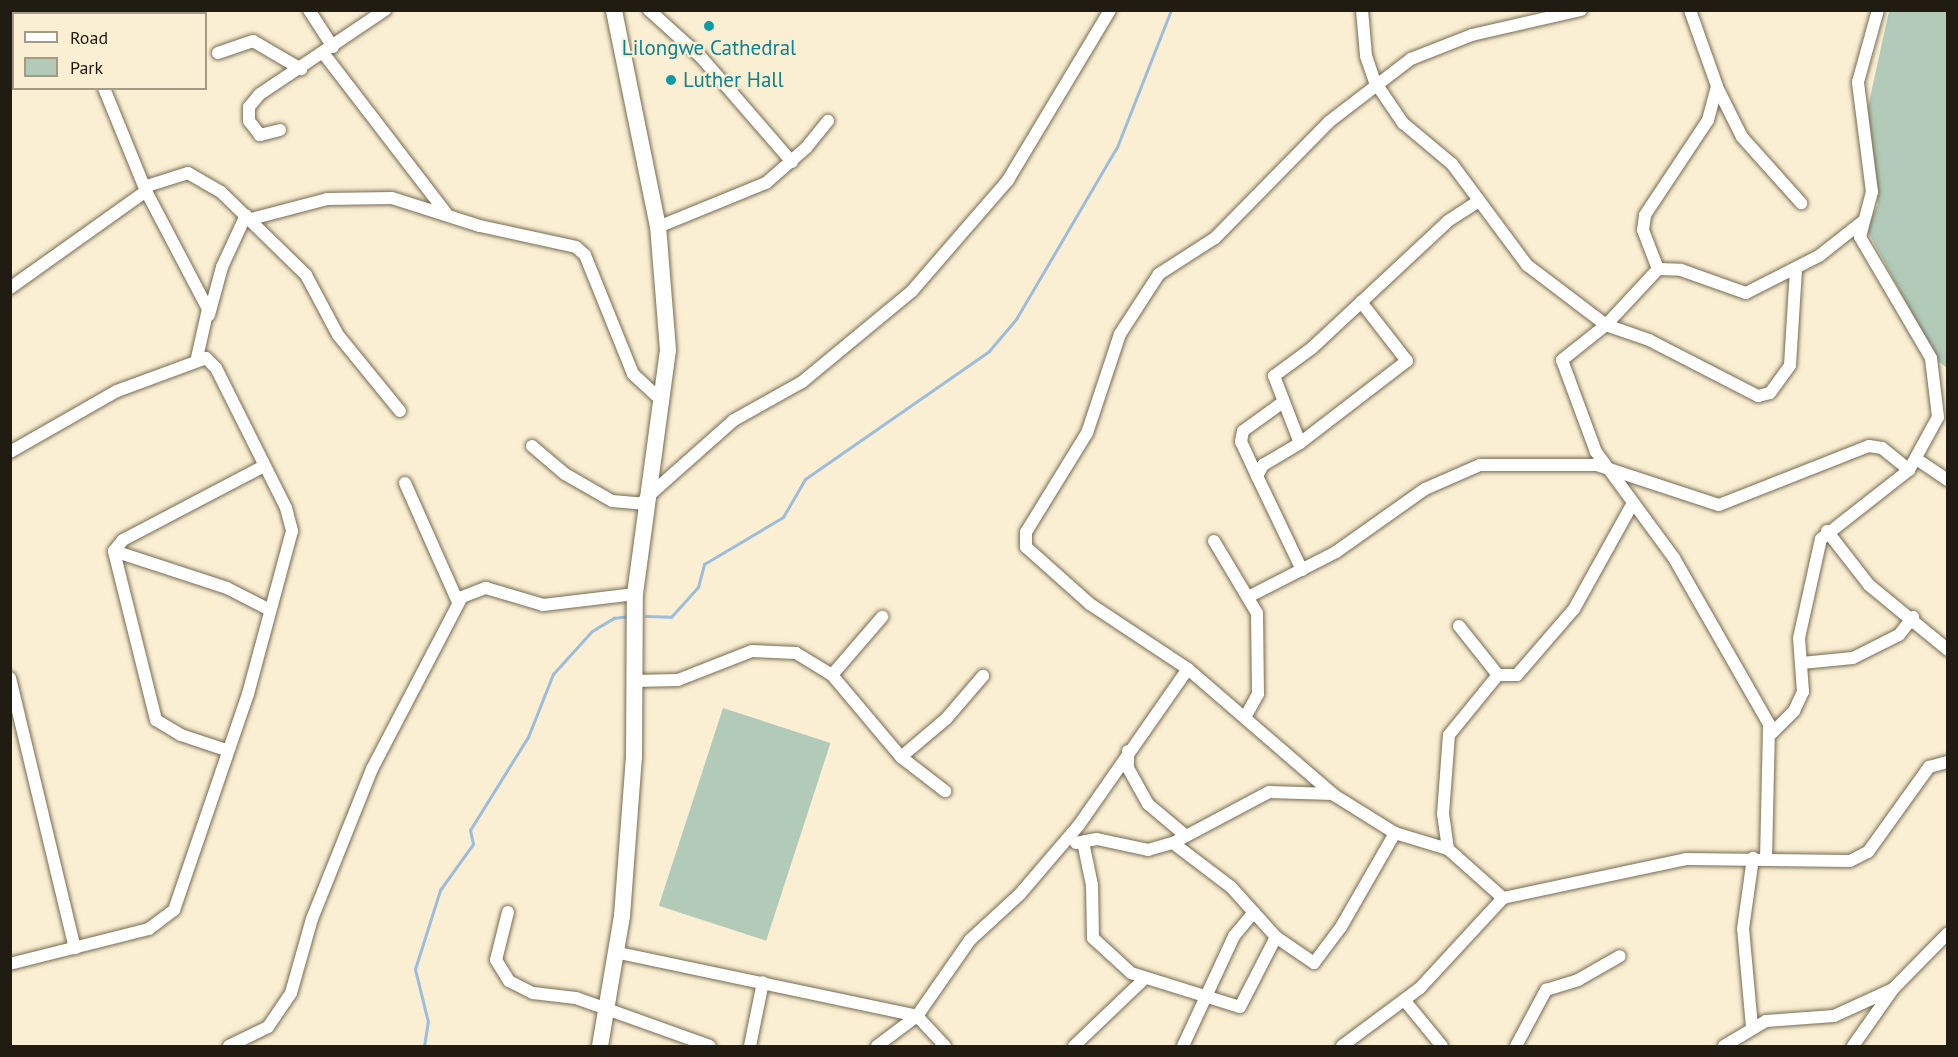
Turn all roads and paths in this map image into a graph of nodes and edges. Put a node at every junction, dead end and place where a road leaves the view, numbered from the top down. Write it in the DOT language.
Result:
graph roads {
  1 [pos="309,10"];
  2 [pos="385,10"];
  3 [pos="614,10"];
  4 [pos="649,10"];
  5 [pos="1110,10"];
  6 [pos="1362,10"];
  7 [pos="1581,10"];
  8 [pos="1690,10"];
  9 [pos="1878,10"];
  10 [pos="329,50"];
  11 [pos="218,53"];
  12 [pos="301,69"];
  13 [pos="1375,82"];
  14 [pos="1717,86"];
  15 [pos="105,90"];
  16 [pos="828,121"];
  17 [pos="279,130"];
  18 [pos="792,162"];
  19 [pos="147,189"];
  20 [pos="1479,201"];
  21 [pos="1801,203"];
  22 [pos="447,214"];
  23 [pos="249,217"];
  24 [pos="1862,222"];
  25 [pos="658,227"];
  26 [pos="1658,269"];
  27 [pos="1796,269"];
  28 [pos="10,288"];
  29 [pos="1361,302"];
  30 [pos="209,315"];
  31 [pos="1606,326"];
  32 [pos="197,358"];
  33 [pos="663,402"];
  34 [pos="1282,403"];
  35 [pos="400,411"];
  36 [pos="1300,443"];
  37 [pos="532,446"];
  38 [pos="10,452"];
  39 [pos="1918,460"];
  40 [pos="264,466"];
  41 [pos="1608,469"];
  42 [pos="1909,470"];
  43 [pos="1257,476"];
  44 [pos="1947,480"];
  45 [pos="405,483"];
  46 [pos="644,501"];
  47 [pos="1634,503"];
  48 [pos="1827,531"];
  49 [pos="1214,542"];
  50 [pos="114,551"];
  51 [pos="1302,570"];
  52 [pos="635,594"];
  53 [pos="1250,596"];
  54 [pos="458,602"];
  55 [pos="270,610"];
  56 [pos="882,617"];
  57 [pos="1913,617"];
  58 [pos="1459,626"];
  59 [pos="1947,650"];
  60 [pos="1802,663"];
  61 [pos="1188,669"];
  62 [pos="832,675"];
  63 [pos="1498,675"];
  64 [pos="983,676"];
  65 [pos="10,678"];
  66 [pos="633,681"];
  67 [pos="1246,716"];
  68 [pos="1771,734"];
  69 [pos="226,750"];
  70 [pos="1128,750"];
  71 [pos="901,757"];
  72 [pos="1947,762"];
  73 [pos="945,791"];
  74 [pos="1334,795"];
  75 [pos="1395,833"];
  76 [pos="1185,835"];
  77 [pos="1083,842"];
  78 [pos="1173,843"];
  79 [pos="1061,848"];
  80 [pos="1448,849"];
  81 [pos="1753,858"];
  82 [pos="1766,859"];
  83 [pos="1503,898"];
  84 [pos="508,912"];
  85 [pos="1254,912"];
  86 [pos="1947,933"];
  87 [pos="1276,938"];
  88 [pos="75,948"];
  89 [pos="619,953"];
  90 [pos="1620,956"];
  91 [pos="10,964"];
  92 [pos="1144,979"];
  93 [pos="763,982"];
  94 [pos="1893,989"];
  95 [pos="1208,999"];
  96 [pos="1405,1001"];
  97 [pos="606,1010"];
  98 [pos="917,1016"];
  99 [pos="1752,1027"];
  100 [pos="229,1047"];
  101 [pos="600,1047"];
  102 [pos="710,1047"];
  103 [pos="750,1047"];
  104 [pos="877,1047"];
  105 [pos="945,1047"];
  106 [pos="1074,1047"];
  107 [pos="1183,1047"];
  108 [pos="1342,1047"];
  109 [pos="1442,1047"];
  110 [pos="1516,1047"];
  111 [pos="1724,1047"];
  112 [pos="1853,1047"];
  1 -- 10 [label="street"];
  2 -- 10 [label="street"];
  3 -- 25 [label="street"];
  4 -- 18 [label="street"];
  5 -- 46 [label="street"];
  6 -- 13 [label="street"];
  7 -- 13 [label="street"];
  8 -- 14 [label="street"];
  9 -- 24 [label="street"];
  10 -- 12 [label="street"];
  10 -- 22 [label="street"];
  11 -- 12 [label="street"];
  12 -- 17 [label="street"];
  13 -- 20 [label="street"];
  13 -- 61 [label="street"];
  14 -- 21 [label="street"];
  14 -- 26 [label="street"];
  15 -- 19 [label="street"];
  16 -- 18 [label="street"];
  18 -- 25 [label="street"];
  19 -- 23 [label="street"];
  19 -- 28 [label="street"];
  19 -- 30 [label="street"];
  20 -- 29 [label="street"];
  20 -- 31 [label="street"];
  22 -- 23 [label="street"];
  22 -- 33 [label="street"];
  23 -- 30 [label="street"];
  23 -- 35 [label="street"];
  24 -- 27 [label="street"];
  24 -- 39 [label="street"];
  25 -- 33 [label="street"];
  26 -- 27 [label="street"];
  26 -- 31 [label="street"];
  27 -- 31 [label="street"];
  29 -- 34 [label="street"];
  29 -- 36 [label="street"];
  30 -- 32 [label="street"];
  31 -- 41 [label="street"];
  32 -- 38 [label="street"];
  32 -- 40 [label="street"];
  33 -- 46 [label="street"];
  34 -- 36 [label="street"];
  34 -- 43 [label="street"];
  36 -- 43 [label="street"];
  37 -- 46 [label="street"];
  39 -- 42 [label="street"];
  39 -- 44 [label="street"];
  40 -- 50 [label="street"];
  40 -- 55 [label="street"];
  41 -- 42 [label="street"];
  41 -- 47 [label="street"];
  41 -- 51 [label="street"];
  42 -- 48 [label="street"];
  43 -- 51 [label="street"];
  45 -- 54 [label="street"];
  46 -- 52 [label="street"];
  47 -- 63 [label="street"];
  47 -- 68 [label="street"];
  48 -- 57 [label="street"];
  48 -- 60 [label="street"];
  49 -- 53 [label="street"];
  50 -- 55 [label="street"];
  50 -- 69 [label="street"];
  51 -- 53 [label="street"];
  52 -- 54 [label="street"];
  52 -- 66 [label="street"];
  53 -- 67 [label="street"];
  54 -- 100 [label="street"];
  55 -- 69 [label="street"];
  56 -- 62 [label="street"];
  57 -- 59 [label="street"];
  57 -- 60 [label="street"];
  58 -- 63 [label="street"];
  60 -- 68 [label="street"];
  61 -- 67 [label="street"];
  61 -- 70 [label="street"];
  62 -- 66 [label="street"];
  62 -- 71 [label="street"];
  63 -- 80 [label="street"];
  64 -- 71 [label="street"];
  65 -- 88 [label="street"];
  66 -- 89 [label="street"];
  67 -- 74 [label="street"];
  68 -- 82 [label="street"];
  69 -- 88 [label="street"];
  70 -- 76 [label="street"];
  70 -- 79 [label="street"];
  71 -- 73 [label="street"];
  72 -- 82 [label="street"];
  74 -- 75 [label="street"];
  74 -- 76 [label="street"];
  75 -- 80 [label="street"];
  75 -- 87 [label="street"];
  76 -- 78 [label="street"];
  77 -- 78 [label="street"];
  77 -- 79 [label="street"];
  77 -- 92 [label="street"];
  78 -- 85 [label="street"];
  79 -- 98 [label="street"];
  80 -- 83 [label="street"];
  81 -- 82 [label="street"];
  81 -- 83 [label="street"];
  81 -- 99 [label="street"];
  83 -- 96 [label="street"];
  84 -- 97 [label="street"];
  85 -- 87 [label="street"];
  85 -- 95 [label="street"];
  86 -- 94 [label="street"];
  87 -- 95 [label="street"];
  88 -- 91 [label="street"];
  89 -- 93 [label="street"];
  89 -- 97 [label="street"];
  90 -- 110 [label="street"];
  92 -- 95 [label="street"];
  92 -- 106 [label="street"];
  93 -- 98 [label="street"];
  93 -- 103 [label="street"];
  94 -- 99 [label="street"];
  94 -- 112 [label="street"];
  95 -- 107 [label="street"];
  96 -- 108 [label="street"];
  96 -- 109 [label="street"];
  97 -- 101 [label="street"];
  97 -- 102 [label="street"];
  98 -- 104 [label="street"];
  98 -- 105 [label="street"];
  99 -- 111 [label="street"];
}
